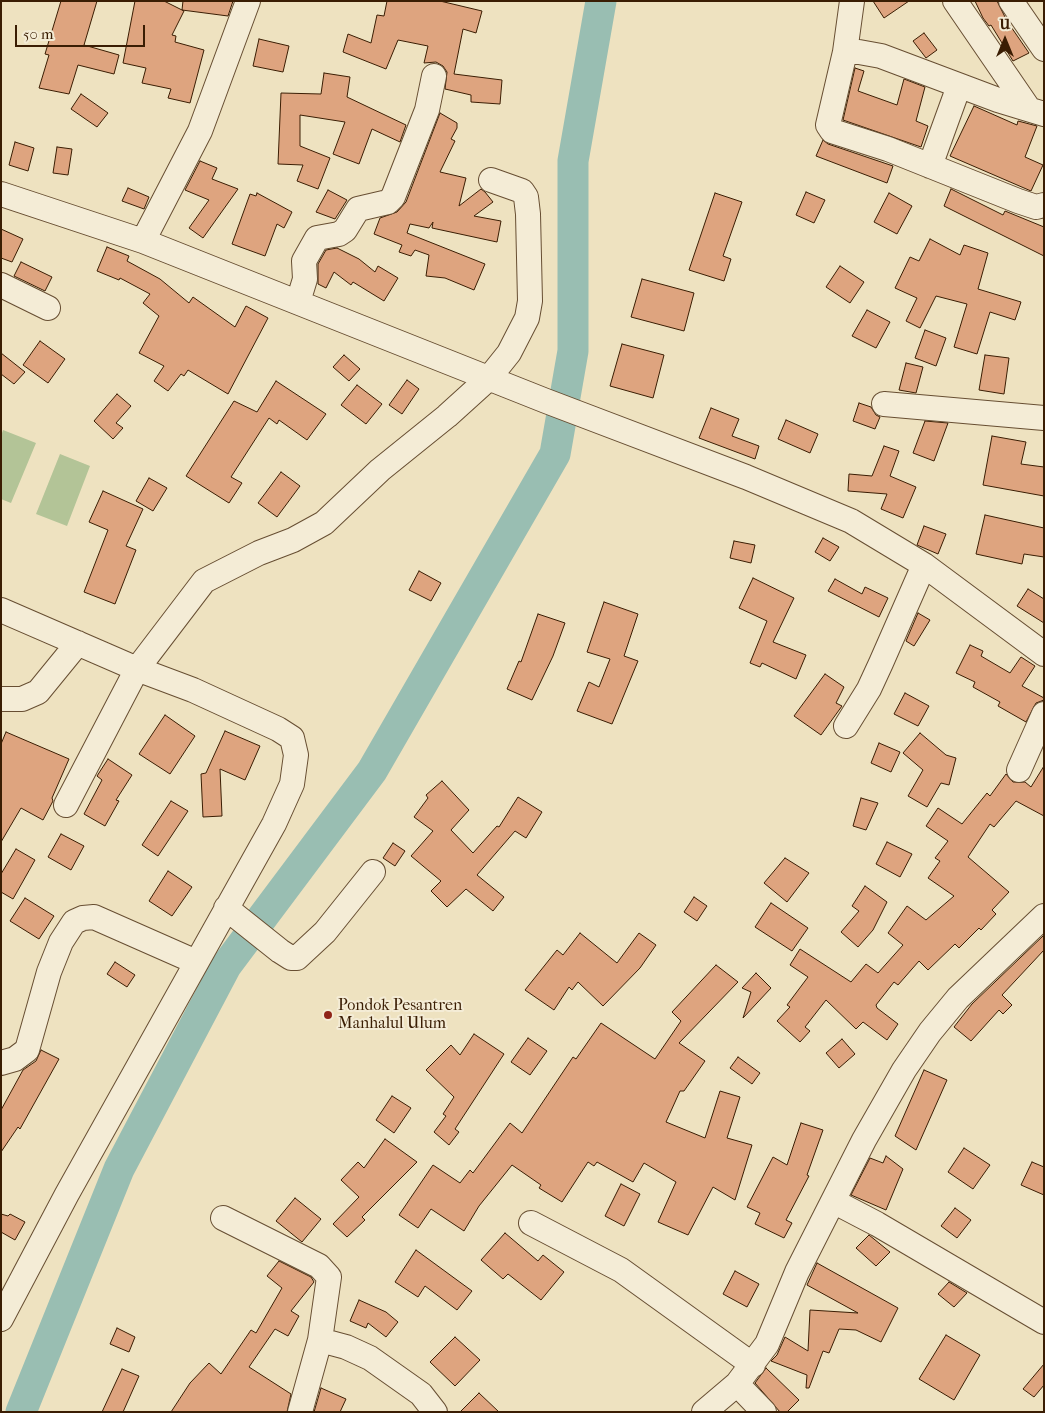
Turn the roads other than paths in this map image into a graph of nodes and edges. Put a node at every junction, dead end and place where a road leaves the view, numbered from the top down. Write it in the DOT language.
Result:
graph roads {
  1 [pos="248,1"];
  2 [pos="852,1"];
  3 [pos="955,1"];
  4 [pos="1011,1"];
  5 [pos="1044,49"];
  6 [pos="845,52"];
  7 [pos="434,76"];
  8 [pos="959,86"];
  9 [pos="1036,112"];
  10 [pos="930,166"];
  11 [pos="491,180"];
  12 [pos="1,194"];
  13 [pos="1044,205"];
  14 [pos="143,241"];
  15 [pos="1,285"];
  16 [pos="298,302"];
  17 [pos="48,308"];
  18 [pos="489,378"];
  19 [pos="884,404"];
  20 [pos="1044,418"];
  21 [pos="924,565"];
  22 [pos="1,610"];
  23 [pos="78,644"];
  24 [pos="1044,654"];
  25 [pos="137,669"];
  26 [pos="1,699"];
  27 [pos="1044,714"];
  28 [pos="846,726"];
  29 [pos="1019,770"];
  30 [pos="66,805"];
  31 [pos="373,872"];
  32 [pos="226,908"];
  33 [pos="1044,916"];
  34 [pos="196,962"];
  35 [pos="1,1063"];
  36 [pos="833,1201"];
  37 [pos="223,1218"];
  38 [pos="531,1223"];
  39 [pos="7,1292"];
  40 [pos="1,1319"];
  41 [pos="1044,1322"];
  42 [pos="320,1340"];
  43 [pos="753,1365"];
  44 [pos="738,1384"];
  45 [pos="300,1412"];
  46 [pos="435,1412"];
  47 [pos="704,1412"];
  48 [pos="764,1412"];
  1 -- 14 [label="street"];
  2 -- 6 [label="street"];
  3 -- 9 [label="street"];
  4 -- 5 [label="street"];
  6 -- 8 [label="street"];
  6 -- 10 [label="street"];
  7 -- 16 [label="street"];
  8 -- 9 [label="street"];
  8 -- 10 [label="street"];
  10 -- 13 [label="street"];
  11 -- 18 [label="street"];
  12 -- 14 [label="street"];
  14 -- 16 [label="street"];
  15 -- 17 [label="street"];
  16 -- 18 [label="street"];
  18 -- 21 [label="street"];
  18 -- 25 [label="street"];
  19 -- 20 [label="street"];
  21 -- 24 [label="street"];
  21 -- 28 [label="street"];
  22 -- 23 [label="street"];
  23 -- 25 [label="street"];
  23 -- 26 [label="street"];
  25 -- 30 [label="street"];
  25 -- 32 [label="street"];
  27 -- 29 [label="street"];
  31 -- 32 [label="street"];
  32 -- 34 [label="street"];
  33 -- 36 [label="street"];
  34 -- 35 [label="street"];
  34 -- 39 [label="street"];
  36 -- 41 [label="street"];
  36 -- 43 [label="street"];
  37 -- 42 [label="street"];
  38 -- 43 [label="street"];
  39 -- 40 [label="street"];
  42 -- 45 [label="street"];
  42 -- 46 [label="street"];
  43 -- 44 [label="street"];
  44 -- 47 [label="street"];
  44 -- 48 [label="street"];
}
